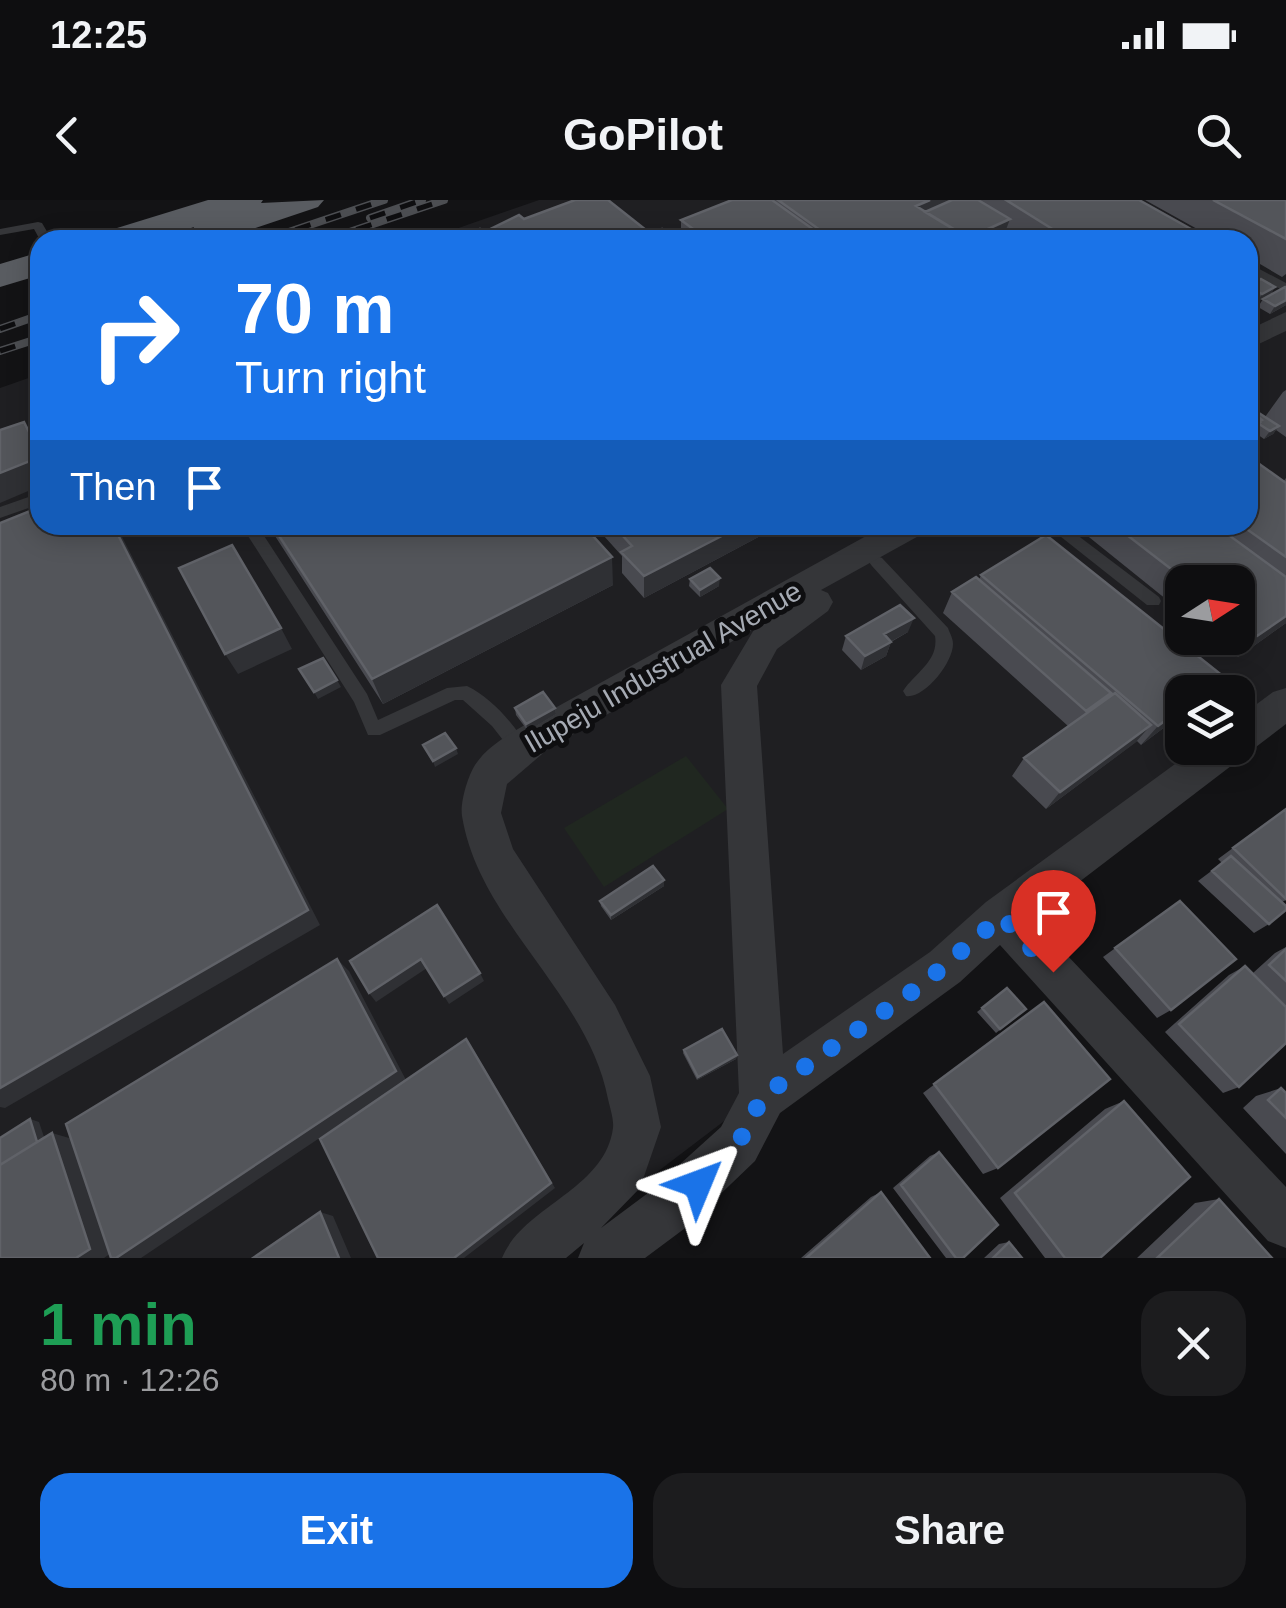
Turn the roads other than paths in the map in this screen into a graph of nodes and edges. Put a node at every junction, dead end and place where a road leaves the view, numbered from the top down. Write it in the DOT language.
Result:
graph roads {
  1 [pos="245,200"];
  2 [pos="306,200"];
  3 [pos="193,218"];
  4 [pos="41,230"];
  5 [pos="152,230"];
  6 [pos="0,232"];
  7 [pos="30,266"];
  8 [pos="1258,273"];
  9 [pos="0,276"];
  10 [pos="1286,288"];
  11 [pos="30,290"];
  12 [pos="0,299"];
  13 [pos="1286,320"];
  14 [pos="1258,335"];
  15 [pos="1286,335"];
  16 [pos="1258,350"];
  17 [pos="30,502"];
  18 [pos="0,514"];
  19 [pos="255,535"];
  20 [pos="895,535"];
  21 [pos="925,535"];
  22 [pos="1067,535"];
  23 [pos="877,562"];
  24 [pos="1152,601"];
  25 [pos="912,691"];
  26 [pos="1259,731"];
  27 [pos="520,749"];
  28 [pos="1002,916"];
  29 [pos="763,1096"];
  30 [pos="1286,1222"];
  31 [pos="527,1258"];
  32 [pos="603,1258"];
  1 -- 3 [label="highway"];
  2 -- 3 [label="highway"];
  3 -- 5 [label="highway"];
  4 -- 6 [label="lane"];
  7 -- 9 [label="highway"];
  8 -- 10 [label="lane"];
  11 -- 12 [label="highway"];
  13 -- 14 [label="street"];
  15 -- 16 [label="street"];
  17 -- 18 [label="lane"];
  19 -- 27 [label="lane"];
  20 -- 27 [label="street, Ilupeju Industrual Avenue"];
  21 -- 23 [label="street, Ilupeju Industrual Avenue"];
  22 -- 24 [label="lane"];
  23 -- 25 [label="lane"];
  23 -- 29 [label="street, Ilupeju Industrual Avenue"];
  26 -- 28 [label="street"];
  27 -- 31 [label="street, Ilupeju Industrual Avenue"];
  28 -- 29 [label="street"];
  28 -- 30 [label="street"];
  29 -- 32 [label="street"];
}
